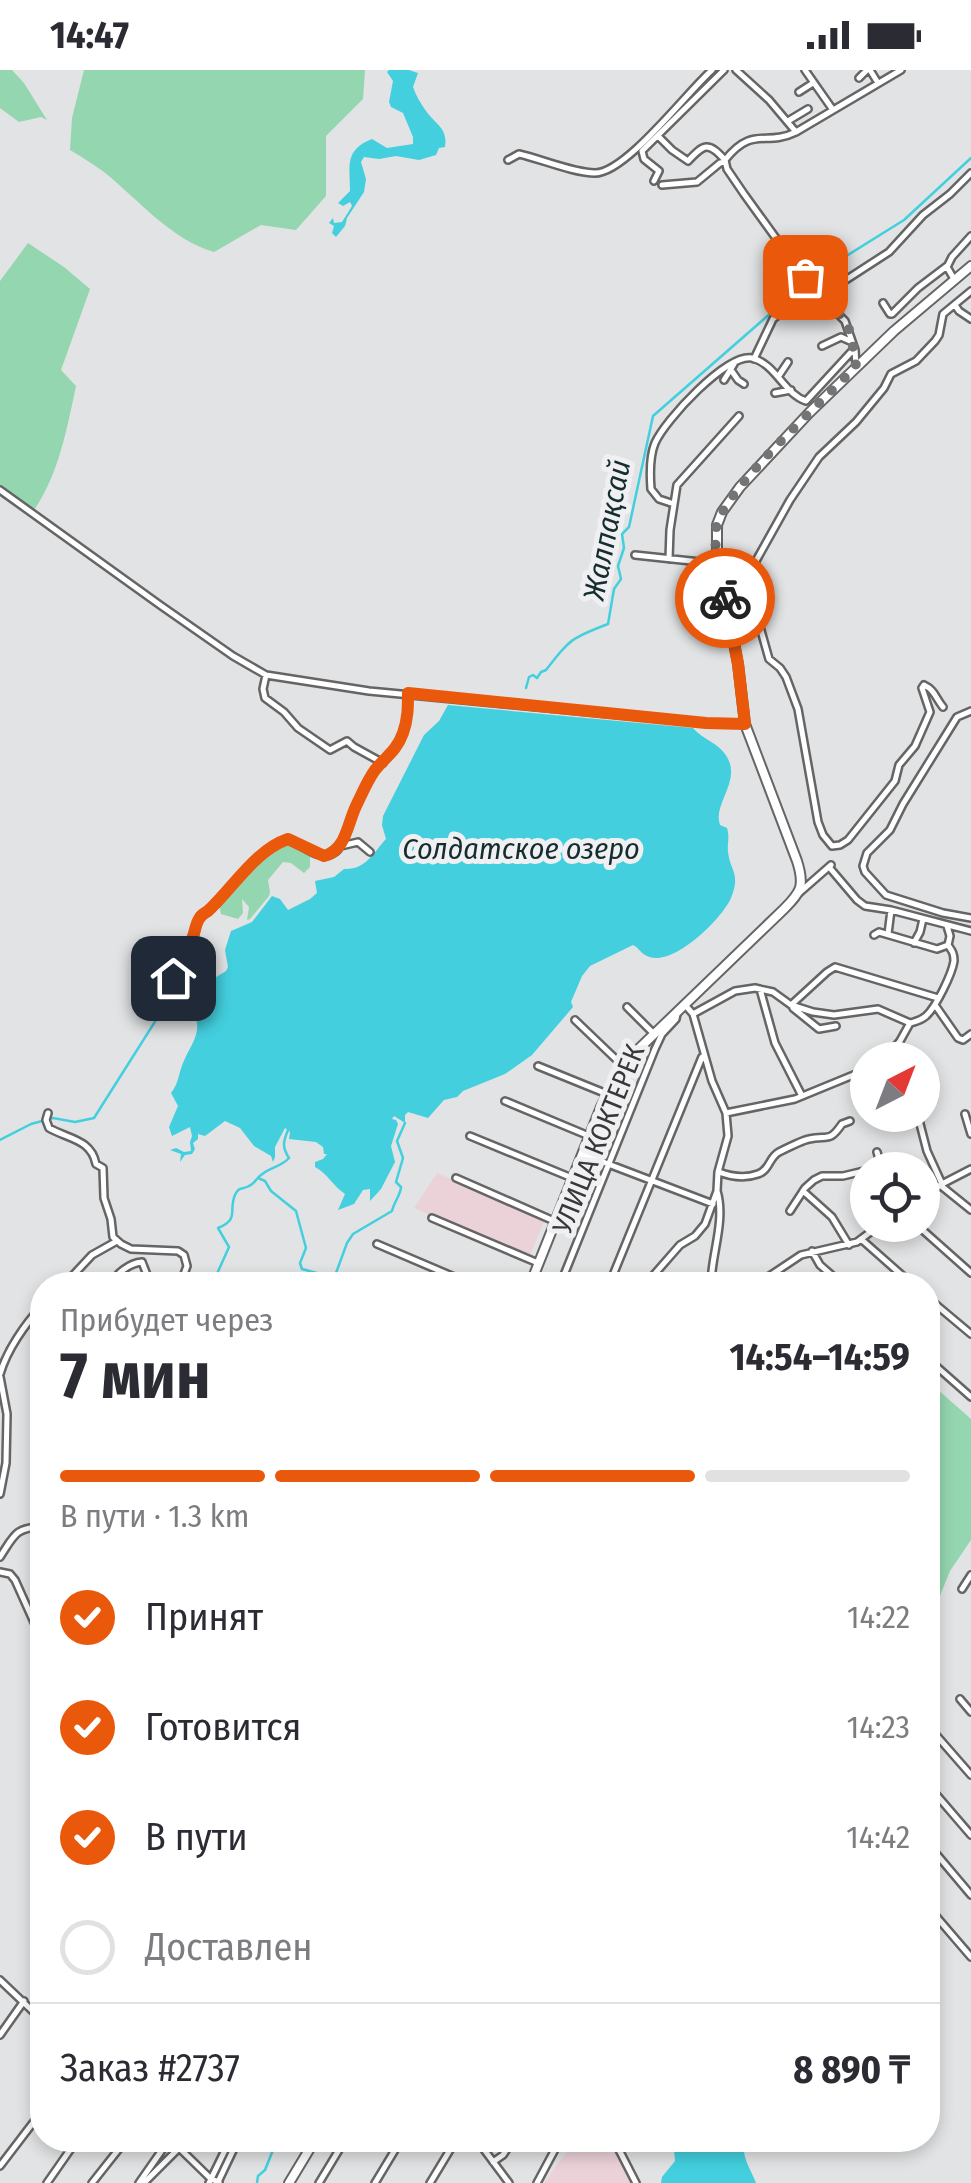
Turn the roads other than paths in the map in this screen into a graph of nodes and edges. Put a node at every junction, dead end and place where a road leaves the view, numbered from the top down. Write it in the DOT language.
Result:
graph roads {
  1 [pos="719,70"];
  2 [pos="805,70"];
  3 [pos="869,70"];
  4 [pos="901,70"];
  5 [pos="740,71"];
  6 [pos="859,78"];
  7 [pos="814,82"];
  8 [pos="878,83"];
  9 [pos="799,92"];
  10 [pos="808,109"];
  11 [pos="832,110"];
  12 [pos="788,121"];
  13 [pos="796,132"];
  14 [pos="658,136"];
  15 [pos="508,160"];
  16 [pos="725,161"];
  17 [pos="971,173"];
  18 [pos="654,181"];
  19 [pos="662,185"];
  20 [pos="971,236"];
  21 [pos="947,266"];
  22 [pos="971,266"];
  23 [pos="954,279"];
  24 [pos="812,288"];
  25 [pos="971,291"];
  26 [pos="820,297"];
  27 [pos="884,303"];
  28 [pos="954,304"];
  29 [pos="786,307"];
  30 [pos="971,319"];
  31 [pos="822,346"];
  32 [pos="853,346"];
  33 [pos="754,359"];
  34 [pos="735,361"];
  35 [pos="788,362"];
  36 [pos="856,366"];
  37 [pos="731,370"];
  38 [pos="778,377"];
  39 [pos="724,380"];
  40 [pos="744,384"];
  41 [pos="790,390"];
  42 [pos="775,393"];
  43 [pos="739,416"];
  44 [pos="0,490"];
  45 [pos="674,504"];
  46 [pos="635,555"];
  47 [pos="670,559"];
  48 [pos="719,564"];
  49 [pos="266,674"];
  50 [pos="408,693"];
  51 [pos="943,707"];
  52 [pos="971,711"];
  53 [pos="745,724"];
  54 [pos="383,763"];
  55 [pos="341,846"];
  56 [pos="370,852"];
  57 [pos="805,892"];
  58 [pos="891,910"];
  59 [pos="971,918"];
  60 [pos="923,919"];
  61 [pos="947,926"];
  62 [pos="971,931"];
  63 [pos="888,934"];
  64 [pos="874,935"];
  65 [pos="914,942"];
  66 [pos="948,944"];
  67 [pos="760,989"];
  68 [pos="936,1001"];
  69 [pos="684,1003"];
  70 [pos="789,1004"];
  71 [pos="151,1006"];
  72 [pos="627,1007"];
  73 [pos="675,1012"];
  74 [pos="693,1014"];
  75 [pos="575,1020"];
  76 [pos="910,1023"];
  77 [pos="836,1026"];
  78 [pos="653,1033"];
  79 [pos="971,1034"];
  80 [pos="899,1042"];
  81 [pos="703,1054"];
  82 [pos="538,1066"];
  83 [pos="622,1066"];
  84 [pos="850,1076"];
  85 [pos="606,1094"];
  86 [pos="802,1096"];
  87 [pos="504,1101"];
  88 [pos="48,1113"];
  89 [pos="726,1113"];
  90 [pos="965,1114"];
  91 [pos="850,1121"];
  92 [pos="922,1132"];
  93 [pos="971,1134"];
  94 [pos="470,1136"];
  95 [pos="589,1136"];
  96 [pos="582,1154"];
  97 [pos="609,1164"];
  98 [pos="971,1169"];
  99 [pos="718,1172"];
  100 [pos="850,1174"];
  101 [pos="456,1178"];
  102 [pos="572,1178"];
  103 [pos="651,1181"];
  104 [pos="941,1184"];
  105 [pos="803,1191"];
  106 [pos="717,1192"];
  107 [pos="713,1204"];
  108 [pos="971,1210"];
  109 [pos="790,1211"];
  110 [pos="432,1218"];
  111 [pos="555,1222"];
  112 [pos="117,1241"];
  113 [pos="854,1242"];
  114 [pos="864,1242"];
  115 [pos="936,1242"];
  116 [pos="377,1244"];
  117 [pos="849,1244"];
  118 [pos="812,1251"];
  119 [pos="538,1264"];
  120 [pos="76,1272"];
  121 [pos="121,1272"];
  122 [pos="146,1272"];
  123 [pos="185,1272"];
  124 [pos="443,1272"];
  125 [pos="535,1272"];
  126 [pos="565,1272"];
  127 [pos="614,1272"];
  128 [pos="656,1272"];
  129 [pos="713,1272"];
  130 [pos="777,1272"];
  131 [pos="828,1272"];
  132 [pos="898,1272"];
  133 [pos="971,1273"];
  134 [pos="940,1308"];
  135 [pos="30,1321"];
  136 [pos="971,1334"];
  137 [pos="940,1370"];
  138 [pos="0,1376"];
  139 [pos="971,1397"];
  140 [pos="0,1494"];
  141 [pos="30,1527"];
  142 [pos="0,1557"];
  143 [pos="0,1572"];
  144 [pos="971,1575"];
  145 [pos="962,1589"];
  146 [pos="30,1613"];
  147 [pos="960,1699"];
  148 [pos="971,1712"];
  149 [pos="940,1740"];
  150 [pos="971,1775"];
  151 [pos="940,1799"];
  152 [pos="971,1835"];
  153 [pos="940,1858"];
  154 [pos="971,1895"];
  155 [pos="940,1921"];
  156 [pos="971,1957"];
  157 [pos="0,1980"];
  158 [pos="24,2001"];
  159 [pos="30,2007"];
  160 [pos="0,2035"];
  161 [pos="30,2127"];
  162 [pos="69,2152"];
  163 [pos="117,2152"];
  164 [pos="162,2152"];
  165 [pos="175,2152"];
  166 [pos="183,2152"];
  167 [pos="225,2152"];
  168 [pos="231,2152"];
  169 [pos="308,2152"];
  170 [pos="338,2152"];
  171 [pos="393,2152"];
  172 [pos="449,2152"];
  173 [pos="486,2152"];
  174 [pos="506,2152"];
  175 [pos="554,2152"];
  176 [pos="620,2152"];
  177 [pos="493,2162"];
  178 [pos="0,2166"];
  179 [pos="214,2182"];
  180 [pos="47,2183"];
  181 [pos="92,2183"];
  182 [pos="142,2183"];
  183 [pos="289,2183"];
  184 [pos="319,2183"];
  185 [pos="375,2183"];
  186 [pos="430,2183"];
  187 [pos="508,2183"];
  188 [pos="537,2183"];
  189 [pos="636,2183"];
  1 -- 14 [label="street"];
  1 -- 15 [label="street"];
  2 -- 7 [label="street"];
  3 -- 6 [label="street"];
  3 -- 8 [label="street"];
  4 -- 8 [label="street"];
  5 -- 12 [label="street"];
  7 -- 9 [label="street"];
  7 -- 11 [label="street"];
  8 -- 11 [label="street"];
  10 -- 12 [label="street"];
  11 -- 13 [label="street"];
  12 -- 13 [label="street"];
  13 -- 16 [label="street"];
  14 -- 16 [label="street"];
  14 -- 18 [label="street"];
  16 -- 19 [label="street"];
  16 -- 24 [label="street"];
  17 -- 26 [label="street"];
  20 -- 21 [label="street"];
  21 -- 23 [label="street"];
  21 -- 27 [label="street"];
  22 -- 23 [label="main road"];
  23 -- 36 [label="main road"];
  24 -- 26 [label="street"];
  24 -- 29 [label="street"];
  25 -- 28 [label="street"];
  26 -- 29 [label="street"];
  26 -- 32 [label="street"];
  28 -- 30 [label="street"];
  28 -- 51 [label="street"];
  29 -- 33 [label="street"];
  31 -- 32 [label="street"];
  32 -- 36 [label="street"];
  32 -- 41 [label="street"];
  33 -- 34 [label="street"];
  33 -- 38 [label="street"];
  34 -- 37 [label="street"];
  34 -- 45 [label="street"];
  35 -- 38 [label="street"];
  36 -- 48 [label="main road"];
  37 -- 39 [label="street"];
  37 -- 40 [label="street"];
  38 -- 41 [label="street"];
  41 -- 42 [label="street"];
  43 -- 45 [label="street"];
  44 -- 49 [label="street"];
  45 -- 47 [label="street"];
  46 -- 47 [label="street"];
  47 -- 48 [label="street"];
  48 -- 53 [label="main road"];
  49 -- 50 [label="street"];
  49 -- 54 [label="street"];
  50 -- 53 [label="street"];
  50 -- 54 [label="street"];
  52 -- 59 [label="street"];
  53 -- 57 [label="main road"];
  54 -- 55 [label="street"];
  55 -- 56 [label="street"];
  55 -- 71 [label="street"];
  57 -- 58 [label="street"];
  57 -- 69 [label="main road"];
  58 -- 60 [label="street"];
  58 -- 63 [label="street"];
  60 -- 61 [label="street"];
  60 -- 65 [label="street"];
  61 -- 62 [label="street"];
  61 -- 66 [label="street"];
  63 -- 64 [label="street"];
  63 -- 65 [label="street"];
  65 -- 66 [label="street"];
  66 -- 68 [label="street"];
  67 -- 70 [label="street"];
  67 -- 74 [label="street"];
  67 -- 86 [label="street"];
  68 -- 70 [label="street"];
  68 -- 76 [label="street"];
  68 -- 79 [label="street"];
  69 -- 73 [label="main road"];
  69 -- 74 [label="street"];
  70 -- 76 [label="street"];
  70 -- 77 [label="street"];
  72 -- 78 [label="street"];
  73 -- 78 [label="main road"];
  73 -- 97 [label="street, УЛИЦА КОКТЕРЕК"];
  74 -- 81 [label="street"];
  75 -- 83 [label="street"];
  76 -- 80 [label="street"];
  78 -- 83 [label="main road"];
  81 -- 89 [label="street"];
  81 -- 103 [label="street"];
  82 -- 85 [label="street"];
  83 -- 85 [label="main road"];
  84 -- 86 [label="street"];
  85 -- 95 [label="main road"];
  86 -- 89 [label="street"];
  87 -- 95 [label="street"];
  88 -- 112 [label="street"];
  89 -- 99 [label="street"];
  90 -- 93 [label="street"];
  91 -- 99 [label="street"];
  92 -- 104 [label="street"];
  94 -- 102 [label="street"];
  95 -- 96 [label="main road"];
  96 -- 97 [label="street"];
  96 -- 102 [label="main road"];
  97 -- 103 [label="street"];
  97 -- 126 [label="street, УЛИЦА КОКТЕРЕК"];
  98 -- 104 [label="street"];
  99 -- 106 [label="street"];
  100 -- 105 [label="street"];
  101 -- 111 [label="street"];
  102 -- 111 [label="main road"];
  103 -- 107 [label="street"];
  103 -- 127 [label="street"];
  104 -- 108 [label="street"];
  105 -- 109 [label="street"];
  105 -- 117 [label="street"];
  106 -- 107 [label="street"];
  106 -- 129 [label="street"];
  107 -- 128 [label="street"];
  110 -- 119 [label="street"];
  111 -- 119 [label="main road"];
  112 -- 120 [label="street"];
  112 -- 123 [label="street"];
  113 -- 117 [label="street"];
  114 -- 132 [label="street"];
  115 -- 133 [label="street"];
  116 -- 124 [label="street"];
  117 -- 118 [label="street"];
  118 -- 130 [label="street"];
  118 -- 131 [label="street"];
  119 -- 125 [label="main road"];
  121 -- 122 [label="street"];
  134 -- 136 [label="street"];
  135 -- 138 [label="street"];
  137 -- 139 [label="street"];
  138 -- 140 [label="street"];
  141 -- 142 [label="street"];
  143 -- 146 [label="street"];
  144 -- 145 [label="street"];
  147 -- 148 [label="street"];
  149 -- 150 [label="street"];
  151 -- 152 [label="street"];
  153 -- 154 [label="street"];
  155 -- 156 [label="street"];
  157 -- 158 [label="street"];
  158 -- 159 [label="street"];
  158 -- 160 [label="street"];
  161 -- 178 [label="street"];
  162 -- 180 [label="street"];
  163 -- 181 [label="street"];
  164 -- 182 [label="street"];
  165 -- 182 [label="street"];
  166 -- 179 [label="street"];
  167 -- 179 [label="street"];
  168 -- 179 [label="street"];
  169 -- 183 [label="main road"];
  170 -- 184 [label="street"];
  171 -- 185 [label="street"];
  172 -- 186 [label="street"];
  173 -- 177 [label="street"];
  174 -- 177 [label="street"];
  175 -- 188 [label="street"];
  176 -- 189 [label="street"];
  177 -- 187 [label="street"];
}
